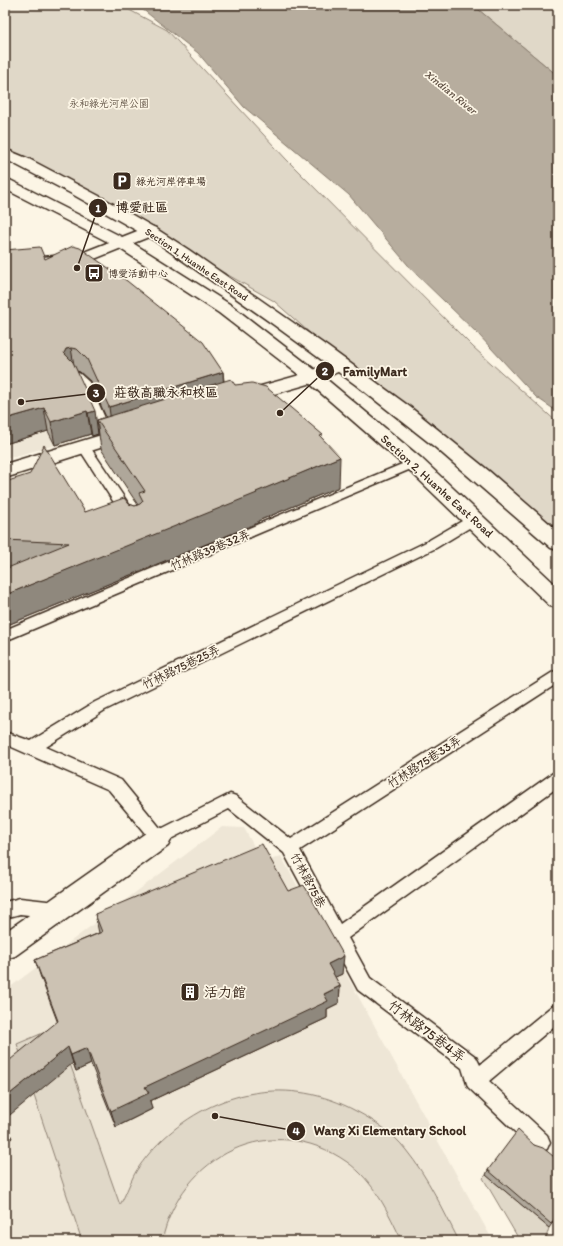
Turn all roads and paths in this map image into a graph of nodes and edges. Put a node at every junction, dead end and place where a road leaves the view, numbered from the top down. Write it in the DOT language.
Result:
graph roads {
  1 [pos="5,153"];
  2 [pos="5,183"];
  3 [pos="150,231"];
  4 [pos="122,243"];
  5 [pos="5,265"];
  6 [pos="340,364"];
  7 [pos="75,376"];
  8 [pos="313,377"];
  9 [pos="219,405"];
  10 [pos="145,428"];
  11 [pos="108,439"];
  12 [pos="84,447"];
  13 [pos="414,463"];
  14 [pos="5,471"];
  15 [pos="474,520"];
  16 [pos="134,523"];
  17 [pos="558,543"];
  18 [pos="558,600"];
  19 [pos="5,636"];
  20 [pos="558,676"];
  21 [pos="5,738"];
  22 [pos="32,748"];
  23 [pos="558,778"];
  24 [pos="159,838"];
  25 [pos="290,848"];
  26 [pos="5,910"];
  27 [pos="56,910"];
  28 [pos="337,936"];
  29 [pos="5,947"];
  30 [pos="558,1012"];
  31 [pos="475,1081"];
  32 [pos="540,1142"];
  1 -- 3 [label="street, Section 1, Huanhe East Road"];
  2 -- 4 [label="street, Section 1, Huanhe East Road"];
  3 -- 4 [label="street"];
  3 -- 6 [label="street, Section 1, Huanhe East Road"];
  4 -- 5 [label="street"];
  4 -- 8 [label="street, Section 1, Huanhe East Road"];
  6 -- 8 [label="street"];
  6 -- 17 [label="street"];
  7 -- 11 [label="lane"];
  8 -- 9 [label="street"];
  8 -- 13 [label="street, Section 2, Huanhe East Road"];
  10 -- 11 [label="street"];
  11 -- 12 [label="street"];
  12 -- 14 [label="street"];
  12 -- 16 [label="lane"];
  13 -- 15 [label="street, Section 2, Huanhe East Road"];
  13 -- 19 [label="lane, 竹林路39巷32弄"];
  15 -- 18 [label="street, Section 2, Huanhe East Road"];
  15 -- 22 [label="lane, 竹林路75巷25弄"];
  20 -- 25 [label="lane, 竹林路75巷33弄"];
  21 -- 22 [label="lane"];
  22 -- 24 [label="lane"];
  23 -- 28 [label="lane"];
  24 -- 25 [label="lane, 竹林路75巷"];
  24 -- 27 [label="street, 竹林路75巷"];
  25 -- 28 [label="lane, 竹林路75巷"];
  26 -- 27 [label="lane"];
  27 -- 29 [label="street, 竹林路75巷"];
  28 -- 31 [label="lane, 竹林路75巷4弄"];
  30 -- 31 [label="lane"];
  31 -- 32 [label="lane"];
}
